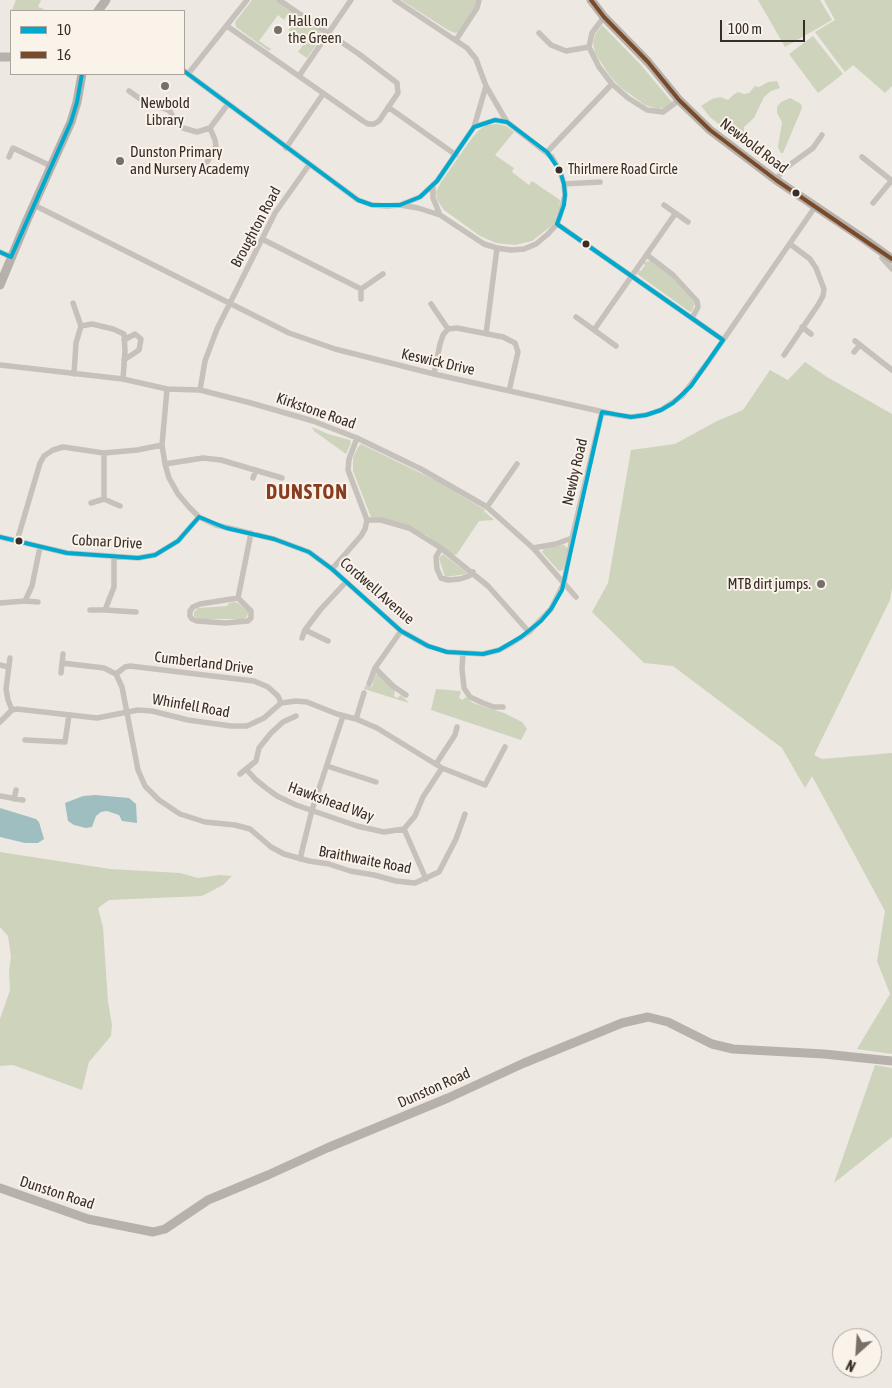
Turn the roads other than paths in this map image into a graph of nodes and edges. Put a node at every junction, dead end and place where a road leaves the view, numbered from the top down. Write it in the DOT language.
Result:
graph roads {
  1 [pos="106,0"];
  2 [pos="247,0"];
  3 [pos="279,0"];
  4 [pos="351,0"];
  5 [pos="396,0"];
  6 [pos="480,0"];
  7 [pos="591,0"];
  8 [pos="101,10"];
  9 [pos="604,17"];
  10 [pos="227,26"];
  11 [pos="328,33"];
  12 [pos="539,33"];
  13 [pos="456,40"];
  14 [pos="589,47"];
  15 [pos="186,72"];
  16 [pos="82,75"];
  17 [pos="299,76"];
  18 [pos="612,84"];
  19 [pos="486,86"];
  20 [pos="129,90"];
  21 [pos="323,94"];
  22 [pos="680,100"];
  23 [pos="228,104"];
  24 [pos="388,107"];
  25 [pos="507,122"];
  26 [pos="474,127"];
  27 [pos="210,128"];
  28 [pos="822,135"];
  29 [pos="286,148"];
  30 [pos="548,152"];
  31 [pos="456,155"];
  32 [pos="862,157"];
  33 [pos="8,158"];
  34 [pos="209,162"];
  35 [pos="309,165"];
  36 [pos="51,166"];
  37 [pos="776,180"];
  38 [pos="892,180"];
  39 [pos="600,182"];
  40 [pos="564,184"];
  41 [pos="433,185"];
  42 [pos="873,203"];
  43 [pos="34,205"];
  44 [pos="400,205"];
  45 [pos="664,205"];
  46 [pos="815,207"];
  47 [pos="675,214"];
  48 [pos="440,215"];
  49 [pos="688,222"];
  50 [pos="557,224"];
  51 [pos="262,239"];
  52 [pos="790,244"];
  53 [pos="498,248"];
  54 [pos="0,252"];
  55 [pos="646,255"];
  56 [pos="11,257"];
  57 [pos="882,258"];
  58 [pos="892,259"];
  59 [pos="892,268"];
  60 [pos="383,274"];
  61 [pos="632,276"];
  62 [pos="0,285"];
  63 [pos="361,289"];
  64 [pos="362,299"];
  65 [pos="73,303"];
  66 [pos="230,304"];
  67 [pos="431,304"];
  68 [pos="576,318"];
  69 [pos="692,318"];
  70 [pos="81,326"];
  71 [pos="802,328"];
  72 [pos="448,329"];
  73 [pos="594,330"];
  74 [pos="486,334"];
  75 [pos="811,334"];
  76 [pos="124,340"];
  77 [pos="723,340"];
  78 [pos="616,346"];
  79 [pos="854,352"];
  80 [pos="784,355"];
  81 [pos="124,360"];
  82 [pos="0,365"];
  83 [pos="892,370"];
  84 [pos="74,374"];
  85 [pos="434,374"];
  86 [pos="123,379"];
  87 [pos="167,389"];
  88 [pos="200,390"];
  89 [pos="509,391"];
  90 [pos="602,412"];
  91 [pos="357,438"];
  92 [pos="162,445"];
  93 [pos="104,452"];
  94 [pos="165,464"];
  95 [pos="517,464"];
  96 [pos="256,470"];
  97 [pos="253,478"];
  98 [pos="282,478"];
  99 [pos="104,499"];
  100 [pos="91,503"];
  101 [pos="120,506"];
  102 [pos="487,508"];
  103 [pos="199,517"];
  104 [pos="367,520"];
  105 [pos="251,533"];
  106 [pos="0,537"];
  107 [pos="572,538"];
  108 [pos="17,541"];
  109 [pos="40,547"];
  110 [pos="441,548"];
  111 [pos="532,548"];
  112 [pos="114,556"];
  113 [pos="332,569"];
  114 [pos="473,572"];
  115 [pos="346,582"];
  116 [pos="564,583"];
  117 [pos="576,597"];
  118 [pos="238,598"];
  119 [pos="25,601"];
  120 [pos="38,602"];
  121 [pos="0,604"];
  122 [pos="90,610"];
  123 [pos="105,610"];
  124 [pos="136,612"];
  125 [pos="305,630"];
  126 [pos="401,631"];
  127 [pos="529,632"];
  128 [pos="302,638"];
  129 [pos="328,641"];
  130 [pos="463,653"];
  131 [pos="63,654"];
  132 [pos="10,658"];
  133 [pos="62,663"];
  134 [pos="0,665"];
  135 [pos="8,666"];
  136 [pos="375,668"];
  137 [pos="61,673"];
  138 [pos="116,674"];
  139 [pos="369,684"];
  140 [pos="364,693"];
  141 [pos="406,695"];
  142 [pos="281,703"];
  143 [pos="503,707"];
  144 [pos="12,710"];
  145 [pos="126,712"];
  146 [pos="69,715"];
  147 [pos="296,716"];
  148 [pos="343,716"];
  149 [pos="356,719"];
  150 [pos="0,722"];
  151 [pos="457,727"];
  152 [pos="25,740"];
  153 [pos="505,747"];
  154 [pos="327,766"];
  155 [pos="439,766"];
  156 [pos="247,770"];
  157 [pos="240,774"];
  158 [pos="376,782"];
  159 [pos="16,790"];
  160 [pos="0,796"];
  161 [pos="14,799"];
  162 [pos="22,800"];
  163 [pos="312,810"];
  164 [pos="465,814"];
  165 [pos="404,829"];
  166 [pos="300,858"];
  167 [pos="426,879"];
  168 [pos="892,1061"];
  169 [pos="0,1188"];
  1 -- 8 [label="main road"];
  2 -- 10 [label="street"];
  3 -- 11 [label="street"];
  4 -- 11 [label="street"];
  5 -- 13 [label="street"];
  6 -- 13 [label="street"];
  7 -- 9 [label="main road, Newbold Road"];
  9 -- 14 [label="street"];
  9 -- 22 [label="main road, Newbold Road"];
  10 -- 15 [label="street"];
  10 -- 17 [label="street"];
  11 -- 17 [label="street"];
  11 -- 24 [label="street"];
  12 -- 14 [label="street"];
  13 -- 19 [label="street"];
  14 -- 18 [label="street"];
  15 -- 23 [label="street"];
  16 -- 36 [label="main road"];
  17 -- 21 [label="street"];
  18 -- 22 [label="street"];
  18 -- 30 [label="street"];
  19 -- 25 [label="street"];
  19 -- 26 [label="street"];
  20 -- 27 [label="street"];
  21 -- 24 [label="street"];
  21 -- 29 [label="street"];
  22 -- 37 [label="main road, Newbold Road"];
  23 -- 27 [label="street"];
  23 -- 29 [label="street"];
  24 -- 31 [label="street"];
  25 -- 26 [label="street"];
  25 -- 30 [label="street"];
  26 -- 31 [label="street"];
  27 -- 34 [label="street"];
  28 -- 37 [label="street"];
  29 -- 35 [label="street"];
  30 -- 40 [label="street"];
  31 -- 41 [label="street"];
  32 -- 38 [label="street"];
  33 -- 36 [label="street"];
  35 -- 44 [label="street"];
  35 -- 51 [label="street, Broughton Road"];
  36 -- 43 [label="main road"];
  37 -- 46 [label="main road, Newbold Road"];
  38 -- 42 [label="street"];
  39 -- 40 [label="street"];
  40 -- 50 [label="street"];
  41 -- 44 [label="street"];
  41 -- 48 [label="street"];
  43 -- 56 [label="main road"];
  43 -- 66 [label="street, Keswick Drive"];
  44 -- 48 [label="street"];
  45 -- 47 [label="street"];
  46 -- 52 [label="street, Keswick Drive"];
  46 -- 58 [label="main road, Newbold Road"];
  47 -- 49 [label="street"];
  47 -- 55 [label="street"];
  48 -- 53 [label="street"];
  50 -- 53 [label="street"];
  50 -- 61 [label="street"];
  51 -- 63 [label="street"];
  51 -- 66 [label="street, Broughton Road"];
  52 -- 71 [label="street"];
  52 -- 77 [label="street, Keswick Drive"];
  53 -- 74 [label="street"];
  54 -- 56 [label="street"];
  55 -- 61 [label="street"];
  55 -- 69 [label="street"];
  56 -- 62 [label="main road"];
  57 -- 59 [label="street"];
  60 -- 63 [label="street"];
  61 -- 69 [label="street"];
  61 -- 73 [label="street"];
  63 -- 64 [label="street"];
  65 -- 70 [label="street"];
  66 -- 85 [label="street, Keswick Drive"];
  66 -- 88 [label="street"];
  67 -- 72 [label="street"];
  68 -- 73 [label="street"];
  69 -- 77 [label="street"];
  70 -- 76 [label="street"];
  70 -- 84 [label="street"];
  71 -- 75 [label="street"];
  71 -- 80 [label="street"];
  72 -- 74 [label="street"];
  72 -- 85 [label="street"];
  73 -- 78 [label="street"];
  74 -- 89 [label="street"];
  76 -- 81 [label="street"];
  76 -- 81 [label="street"];
  77 -- 90 [label="street, Keswick Drive"];
  79 -- 83 [label="street"];
  81 -- 86 [label="street"];
  82 -- 84 [label="street, Kirkstone Road"];
  84 -- 86 [label="street, Kirkstone Road"];
  85 -- 89 [label="street, Keswick Drive"];
  86 -- 87 [label="street, Kirkstone Road"];
  87 -- 88 [label="street, Kirkstone Road"];
  87 -- 92 [label="street, Cordwell Avenue"];
  88 -- 91 [label="street, Kirkstone Road"];
  89 -- 90 [label="street, Keswick Drive"];
  90 -- 107 [label="street, Newby Road"];
  91 -- 102 [label="street, Kirkstone Road"];
  91 -- 104 [label="street"];
  92 -- 93 [label="street"];
  92 -- 94 [label="street, Cordwell Avenue"];
  93 -- 99 [label="street"];
  93 -- 108 [label="street"];
  94 -- 96 [label="street"];
  94 -- 103 [label="street, Cordwell Avenue"];
  95 -- 102 [label="street"];
  96 -- 97 [label="street"];
  96 -- 98 [label="street"];
  99 -- 100 [label="street"];
  99 -- 101 [label="street"];
  102 -- 111 [label="street, Kirkstone Road"];
  103 -- 105 [label="street, Cordwell Avenue"];
  103 -- 112 [label="street, Cobnar Drive"];
  104 -- 110 [label="street"];
  104 -- 113 [label="street"];
  105 -- 113 [label="street, Cordwell Avenue"];
  105 -- 118 [label="street"];
  106 -- 108 [label="street, Cobnar Drive"];
  107 -- 111 [label="street"];
  107 -- 116 [label="street, Newby Road"];
  108 -- 109 [label="street, Cobnar Drive"];
  109 -- 112 [label="street, Cobnar Drive"];
  109 -- 119 [label="street"];
  110 -- 114 [label="street"];
  110 -- 114 [label="street"];
  111 -- 116 [label="street, Kirkstone Road"];
  112 -- 123 [label="street"];
  113 -- 115 [label="street, Cordwell Avenue"];
  114 -- 127 [label="street"];
  115 -- 125 [label="street"];
  115 -- 126 [label="street, Cordwell Avenue"];
  116 -- 117 [label="street, Kirkstone Road"];
  116 -- 127 [label="street, Cordwell Avenue"];
  118 -- 118 [label="street"];
  119 -- 120 [label="street"];
  119 -- 121 [label="street"];
  122 -- 123 [label="street"];
  123 -- 124 [label="street"];
  125 -- 128 [label="street"];
  125 -- 129 [label="street"];
  126 -- 130 [label="street, Cordwell Avenue"];
  126 -- 136 [label="street"];
  127 -- 130 [label="street, Cordwell Avenue"];
  130 -- 143 [label="street"];
  131 -- 133 [label="street"];
  132 -- 135 [label="street"];
  133 -- 137 [label="street"];
  133 -- 138 [label="street"];
  134 -- 135 [label="street"];
  135 -- 144 [label="street"];
  136 -- 139 [label="street"];
  136 -- 141 [label="street"];
  138 -- 142 [label="street, Cumberland Drive"];
  138 -- 145 [label="street, Braithwaite Road"];
  140 -- 149 [label="street"];
  142 -- 145 [label="street, Whinfell Road"];
  142 -- 148 [label="street"];
  144 -- 146 [label="street, Whinfell Road"];
  144 -- 150 [label="street"];
  145 -- 146 [label="street, Whinfell Road"];
  145 -- 166 [label="street, Braithwaite Road"];
  146 -- 152 [label="street"];
  147 -- 156 [label="street"];
  148 -- 149 [label="street"];
  148 -- 154 [label="street"];
  149 -- 155 [label="street"];
  151 -- 155 [label="street"];
  153 -- 155 [label="street"];
  154 -- 158 [label="street"];
  154 -- 163 [label="street"];
  155 -- 165 [label="street"];
  156 -- 157 [label="street"];
  156 -- 163 [label="street, Hawkshead Way"];
  159 -- 161 [label="street"];
  160 -- 161 [label="street"];
  161 -- 162 [label="street"];
  163 -- 165 [label="street, Hawkshead Way"];
  163 -- 166 [label="street"];
  164 -- 167 [label="street"];
  165 -- 167 [label="street"];
  166 -- 167 [label="street, Braithwaite Road"];
  168 -- 169 [label="main road, Dunston Road"];
}
